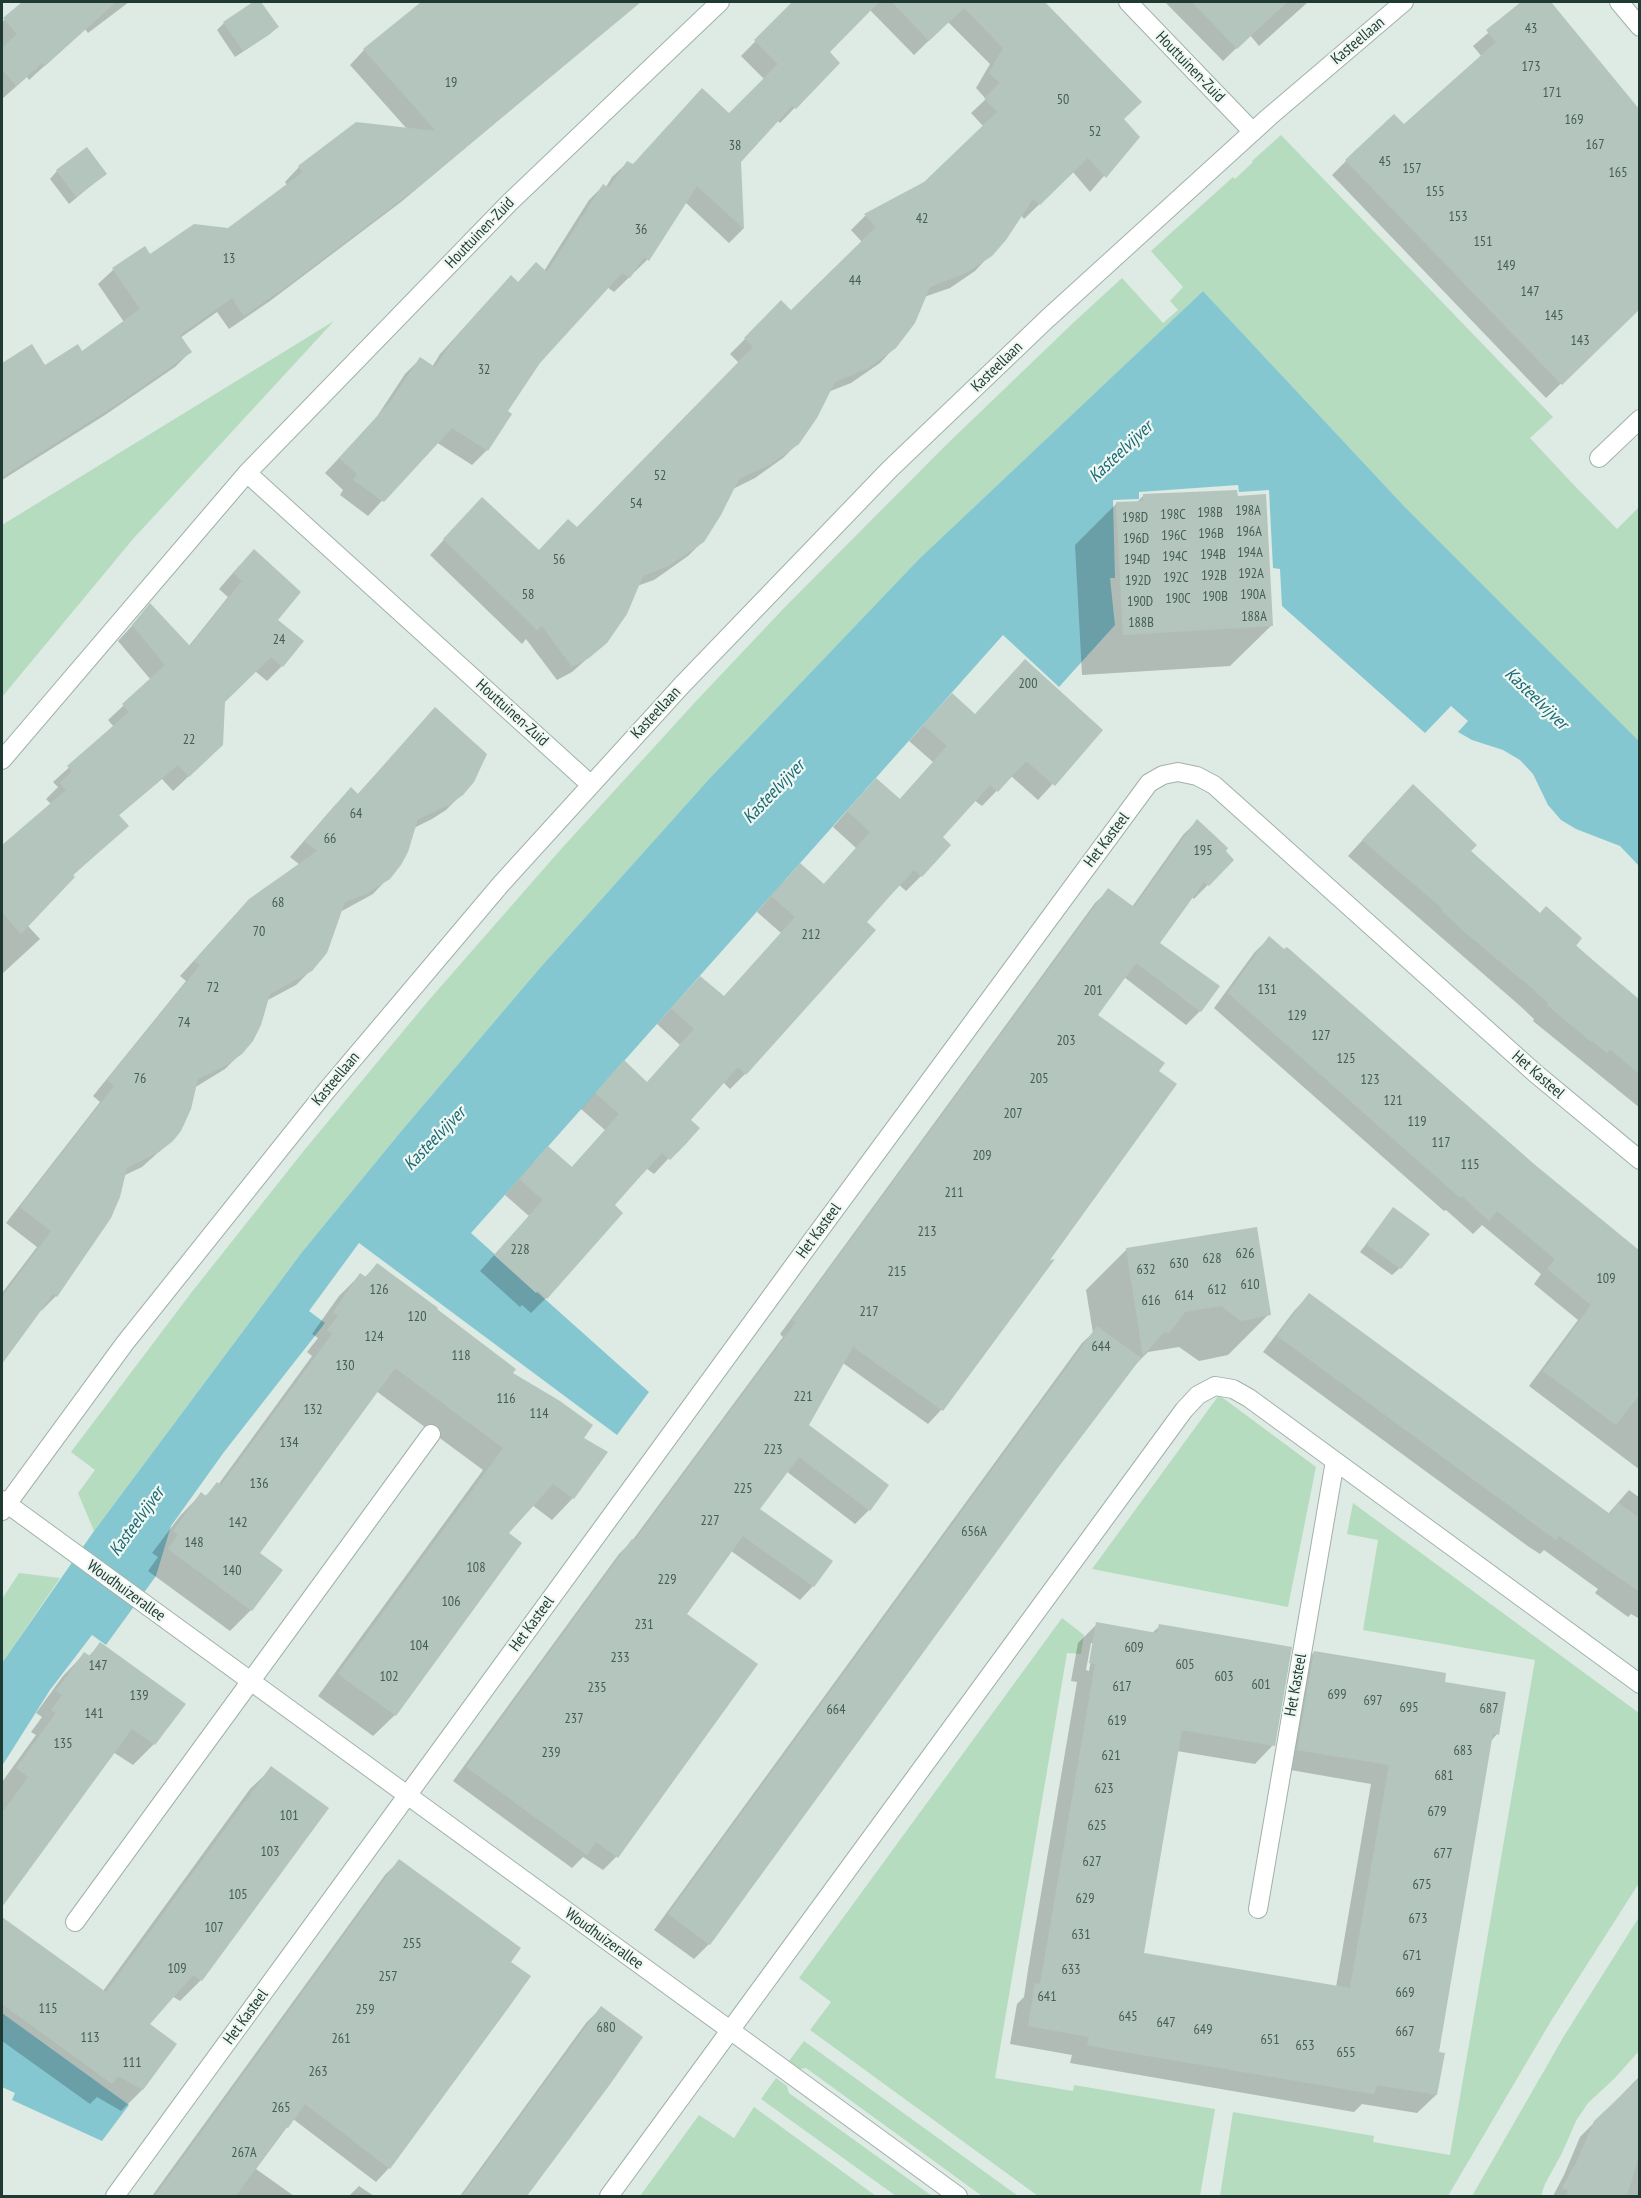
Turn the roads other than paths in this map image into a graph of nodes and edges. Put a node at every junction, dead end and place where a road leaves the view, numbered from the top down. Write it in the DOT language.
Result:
graph roads {
  1 [pos="720,2"];
  2 [pos="1128,2"];
  3 [pos="1404,2"];
  4 [pos="1619,2"];
  5 [pos="1640,27"];
  6 [pos="1252,132"];
  7 [pos="1640,419"];
  8 [pos="1599,458"];
  9 [pos="247,473"];
  10 [pos="2,760"];
  11 [pos="591,784"];
  12 [pos="1640,1160"];
  13 [pos="431,1434"];
  14 [pos="1335,1461"];
  15 [pos="3,1505"];
  16 [pos="250,1681"];
  17 [pos="1640,1684"];
  18 [pos="407,1796"];
  19 [pos="1258,1909"];
  20 [pos="75,1922"];
  21 [pos="730,2031"];
  22 [pos="115,2196"];
  23 [pos="609,2196"];
  24 [pos="957,2196"];
  1 -- 9 [label="street, Houttuinen-Zuid"];
  2 -- 6 [label="street, Houttuinen-Zuid"];
  3 -- 6 [label="street, Kasteellaan"];
  4 -- 5 [label="street"];
  6 -- 11 [label="street, Kasteellaan"];
  7 -- 8 [label="street"];
  9 -- 10 [label="street, Houttuinen-Zuid"];
  9 -- 11 [label="street, Houttuinen-Zuid"];
  11 -- 15 [label="street, Kasteellaan"];
  12 -- 18 [label="street, Het Kasteel"];
  13 -- 16 [label="street"];
  14 -- 17 [label="street"];
  14 -- 19 [label="street, Het Kasteel"];
  14 -- 21 [label="street"];
  15 -- 16 [label="street, Woudhuizerallee"];
  16 -- 18 [label="street, Woudhuizerallee"];
  16 -- 20 [label="street"];
  18 -- 21 [label="street, Woudhuizerallee"];
  18 -- 22 [label="street, Het Kasteel"];
  21 -- 23 [label="street"];
  21 -- 24 [label="street, Woudhuizerallee"];
}
